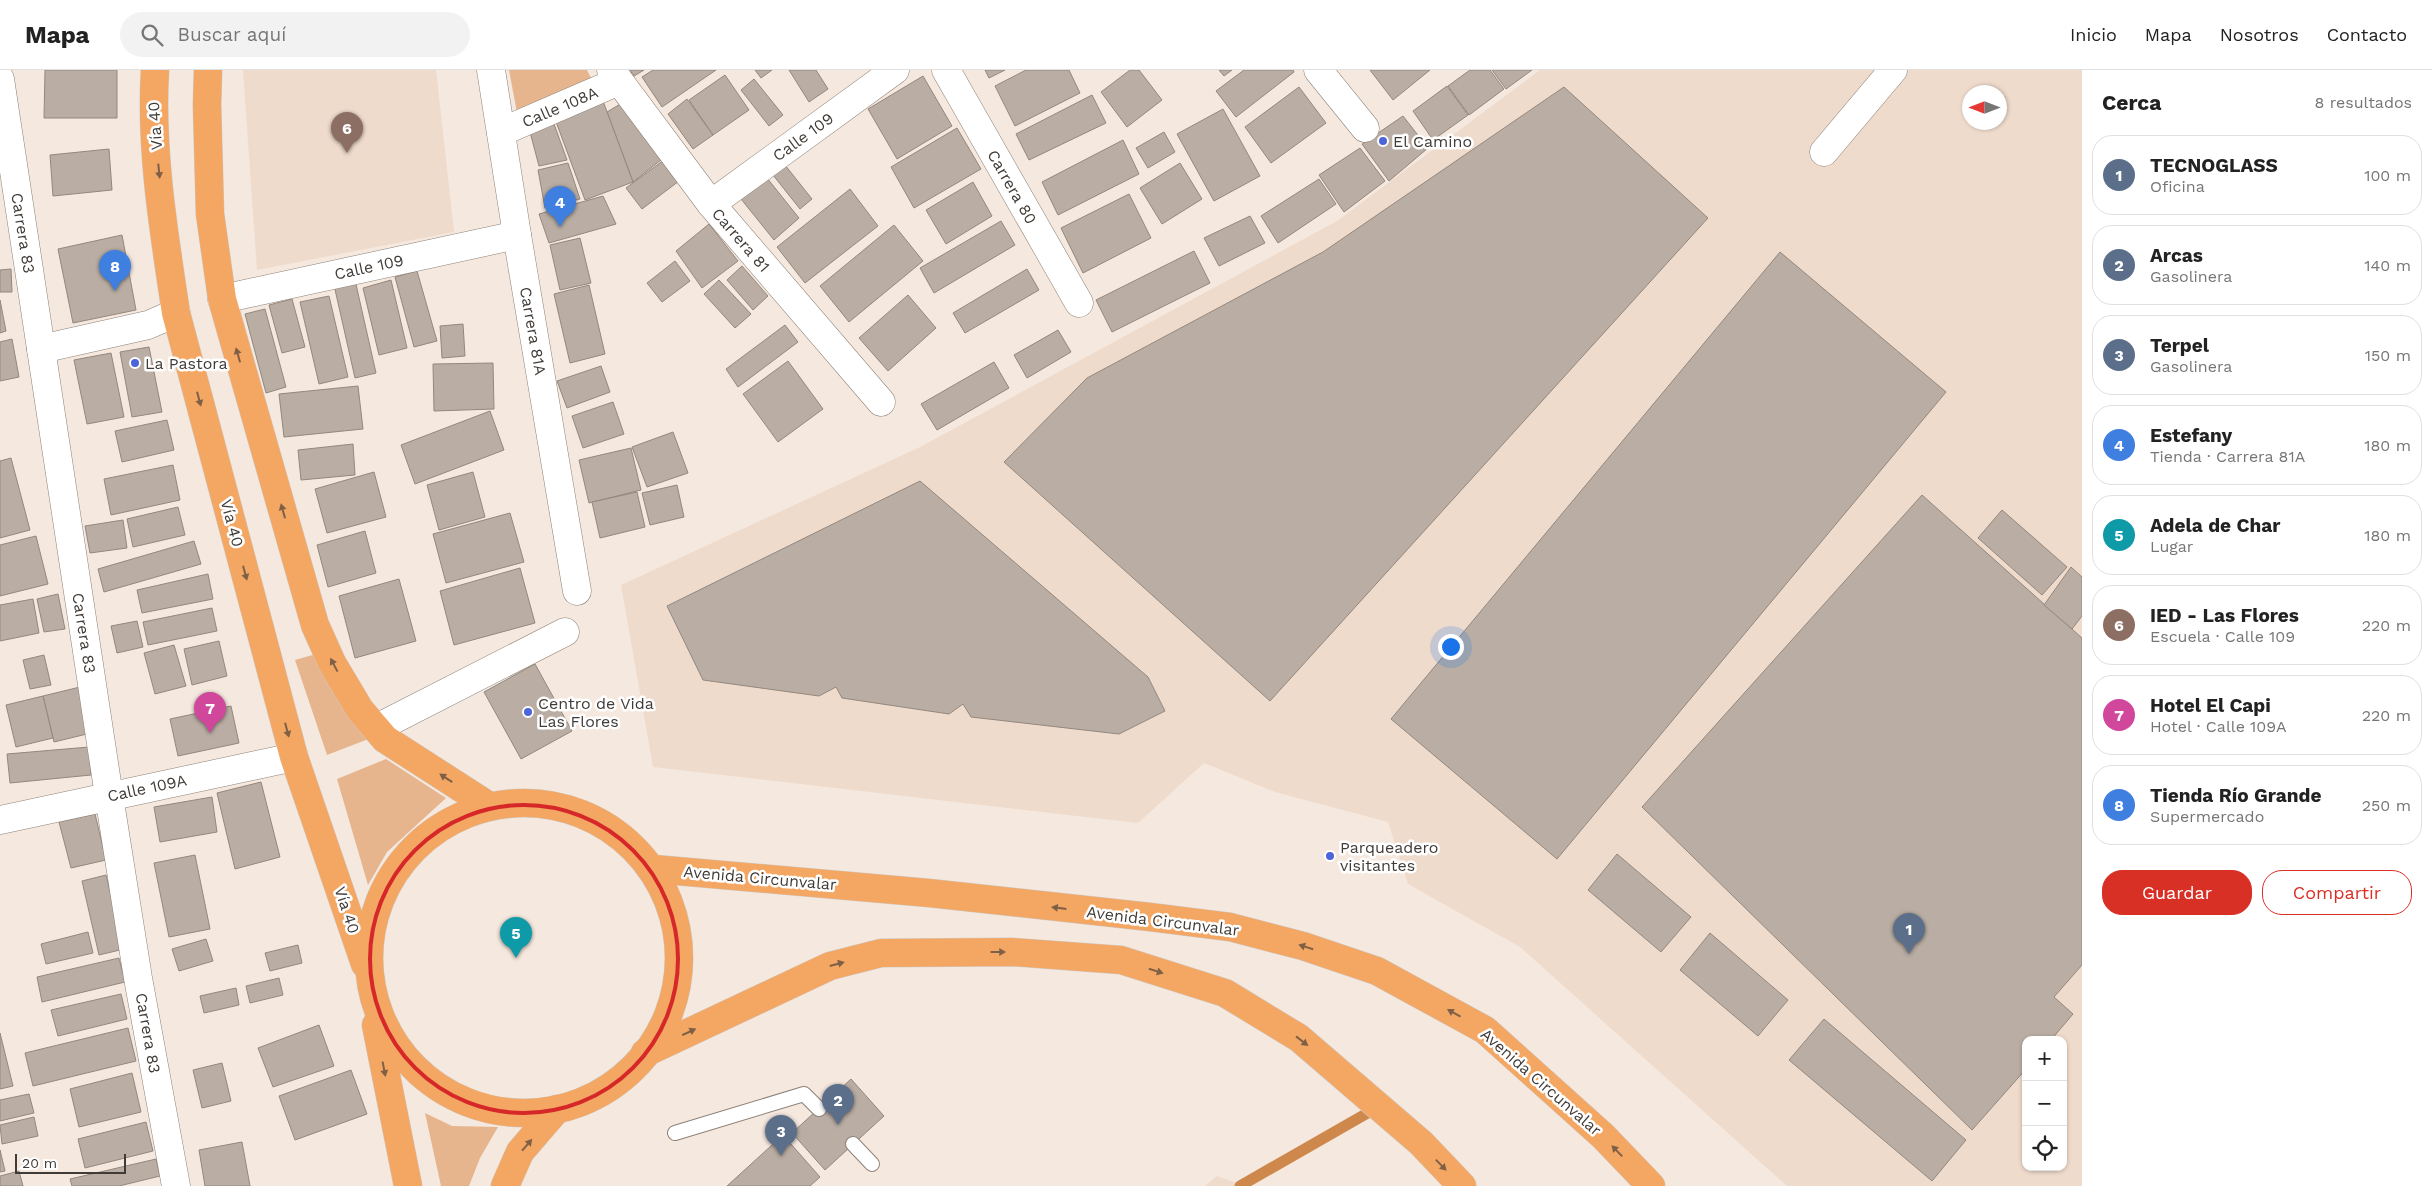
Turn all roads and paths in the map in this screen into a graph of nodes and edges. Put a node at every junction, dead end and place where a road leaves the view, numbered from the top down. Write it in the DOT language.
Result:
graph roads {
  1 [pos="155,70"];
  2 [pos="208,70"];
  3 [pos="491,70"];
  4 [pos="894,70"];
  5 [pos="946,70"];
  6 [pos="1318,70"];
  7 [pos="1893,70"];
  8 [pos="615,76"];
  9 [pos="0,78"];
  10 [pos="1365,128"];
  11 [pos="501,132"];
  12 [pos="1824,152"];
  13 [pos="711,204"];
  14 [pos="517,235"];
  15 [pos="222,299"];
  16 [pos="1079,304"];
  17 [pos="176,313"];
  18 [pos="41,348"];
  19 [pos="881,402"];
  20 [pos="577,591"];
  21 [pos="565,632"];
  22 [pos="377,728"];
  23 [pos="294,757"];
  24 [pos="109,796"];
  25 [pos="486,804"];
  26 [pos="0,820"];
  27 [pos="654,869"];
  28 [pos="367,975"];
  29 [pos="645,1053"];
  30 [pos="557,1109"];
  31 [pos="819,1109"];
  32 [pos="675,1132"];
  33 [pos="853,1144"];
  34 [pos="872,1164"];
  35 [pos="176,1186"];
  36 [pos="408,1186"];
  37 [pos="505,1186"];
  38 [pos="1462,1186"];
  39 [pos="1651,1186"];
  1 -- 17 [label="highway, Vía 40, one-way"];
  2 -- 15 [label="highway"];
  3 -- 11 [label="street, Carrera 81A"];
  4 -- 13 [label="street, Calle 109"];
  5 -- 16 [label="street, Carrera 80"];
  6 -- 10 [label="street"];
  7 -- 12 [label="street"];
  8 -- 11 [label="street, Calle 108A"];
  8 -- 13 [label="street, Carrera 81"];
  9 -- 18 [label="street, Carrera 83"];
  11 -- 14 [label="street, Carrera 81A"];
  13 -- 19 [label="street, Carrera 81"];
  14 -- 15 [label="street, Calle 109"];
  14 -- 20 [label="street, Carrera 81A"];
  22 -- 15 [label="highway, one-way"];
  17 -- 18 [label="street"];
  17 -- 23 [label="highway, Vía 40, one-way"];
  18 -- 24 [label="street, Carrera 83"];
  21 -- 22 [label="street"];
  25 -- 22 [label="highway, one-way"];
  23 -- 24 [label="street, Calle 109A"];
  23 -- 28 [label="highway, Vía 40"];
  24 -- 26 [label="street, Calle 109A"];
  24 -- 35 [label="street, Carrera 83"];
  25 -- 27 [label="highway"];
  25 -- 28 [label="highway"];
  27 -- 29 [label="highway"];
  39 -- 27 [label="highway, Avenida Circunvalar, one-way"];
  28 -- 30 [label="highway"];
  28 -- 36 [label="highway, one-way"];
  29 -- 30 [label="highway"];
  29 -- 38 [label="highway, one-way"];
  37 -- 30 [label="highway, one-way"];
  31 -- 32 [label="lane"];
  33 -- 34 [label="lane"];
}
